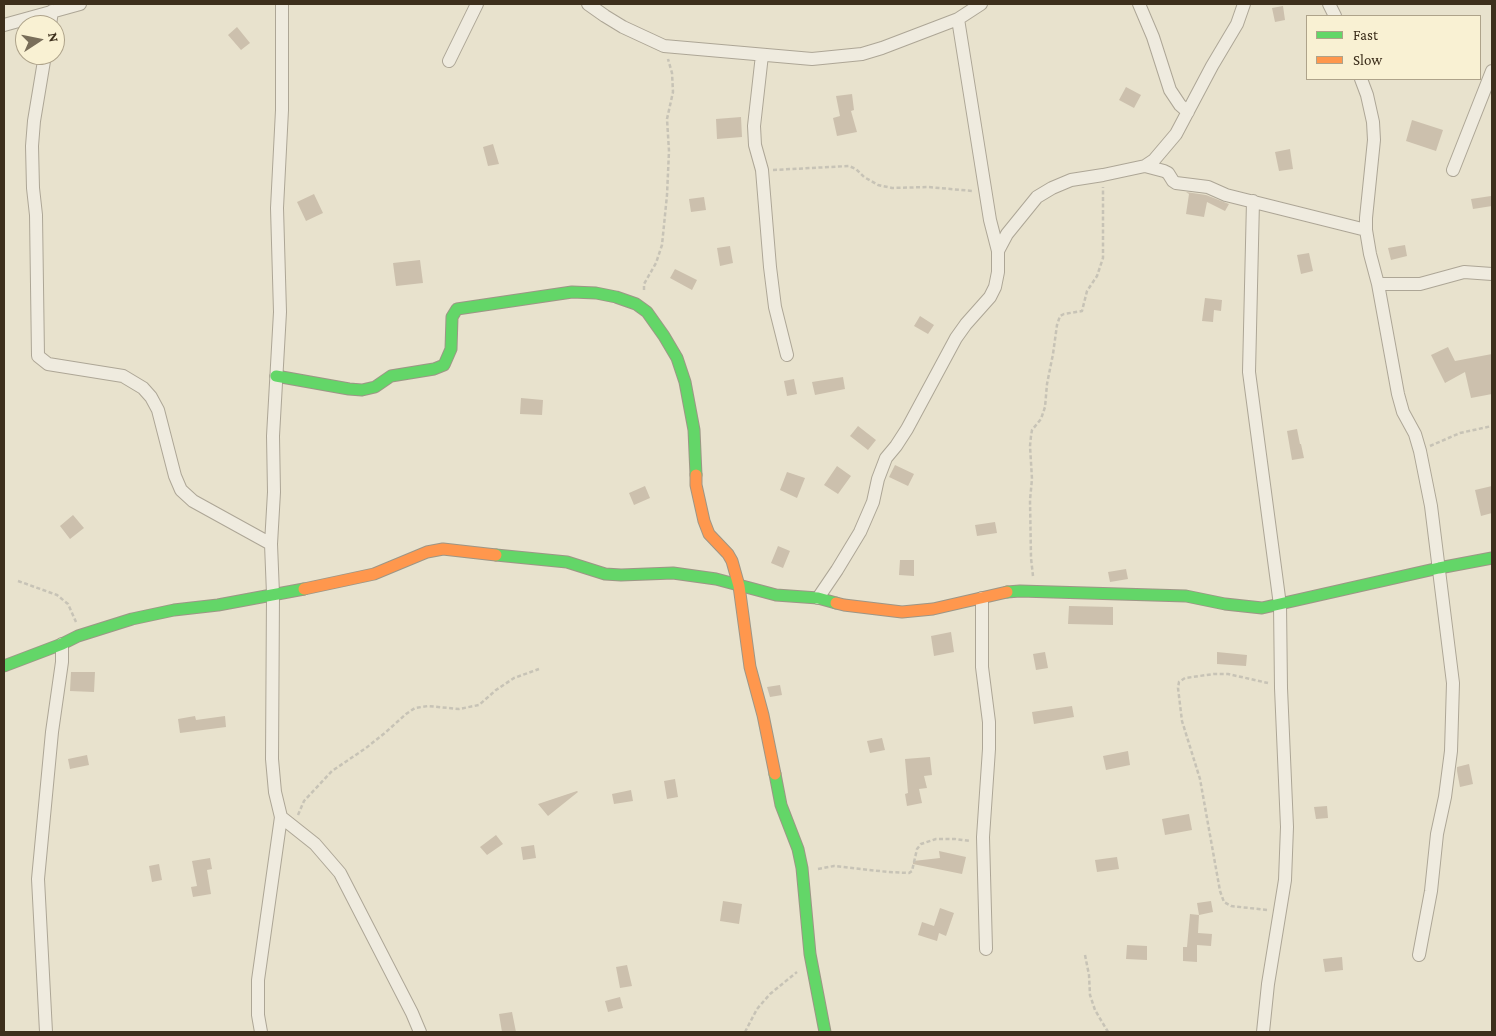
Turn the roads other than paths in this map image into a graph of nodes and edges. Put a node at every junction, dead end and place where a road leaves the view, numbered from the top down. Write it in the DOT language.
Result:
graph roads {
  1 [pos="80,4"];
  2 [pos="282,4"];
  3 [pos="477,4"];
  4 [pos="588,4"];
  5 [pos="1139,4"];
  6 [pos="1244,4"];
  7 [pos="978,5"];
  8 [pos="52,11"];
  9 [pos="51,15"];
  10 [pos="958,19"];
  11 [pos="4,25"];
  12 [pos="762,55"];
  13 [pos="449,61"];
  14 [pos="43,65"];
  15 [pos="1492,74"];
  16 [pos="1361,80"];
  17 [pos="1188,112"];
  18 [pos="1145,166"];
  19 [pos="1453,170"];
  20 [pos="1253,201"];
  21 [pos="1366,230"];
  22 [pos="998,251"];
  23 [pos="1492,274"];
  24 [pos="1378,284"];
  25 [pos="787,355"];
  26 [pos="276,376"];
  27 [pos="271,544"];
  28 [pos="1492,558"];
  29 [pos="1439,568"];
  30 [pos="739,586"];
  31 [pos="273,594"];
  32 [pos="818,598"];
  33 [pos="982,598"];
  34 [pos="1280,605"];
  35 [pos="62,644"];
  36 [pos="4,666"];
  37 [pos="281,817"];
  38 [pos="986,949"];
  39 [pos="1419,955"];
  40 [pos="46,1032"];
  41 [pos="261,1032"];
  42 [pos="420,1032"];
  43 [pos="825,1032"];
  44 [pos="1263,1032"];
  1 -- 8 [label="street"];
  2 -- 26 [label="street"];
  3 -- 13 [label="street"];
  4 -- 12 [label="street"];
  5 -- 17 [label="street"];
  6 -- 17 [label="street"];
  7 -- 10 [label="street"];
  8 -- 9 [label="street"];
  8 -- 11 [label="street"];
  10 -- 12 [label="street"];
  10 -- 22 [label="street"];
  12 -- 25 [label="street"];
  14 -- 27 [label="street"];
  15 -- 19 [label="street"];
  16 -- 21 [label="street"];
  17 -- 18 [label="street"];
  18 -- 20 [label="street"];
  18 -- 22 [label="street"];
  20 -- 21 [label="street"];
  20 -- 34 [label="street"];
  21 -- 24 [label="street"];
  22 -- 32 [label="street"];
  23 -- 24 [label="street"];
  24 -- 29 [label="street"];
  26 -- 27 [label="street"];
  26 -- 30 [label="street"];
  27 -- 31 [label="street"];
  28 -- 29 [label="street"];
  29 -- 34 [label="street"];
  29 -- 39 [label="street"];
  30 -- 31 [label="street"];
  30 -- 32 [label="street"];
  30 -- 43 [label="street"];
  31 -- 35 [label="street"];
  31 -- 37 [label="street"];
  32 -- 33 [label="street"];
  33 -- 34 [label="street"];
  33 -- 38 [label="street"];
  34 -- 44 [label="street"];
  35 -- 36 [label="street"];
  35 -- 40 [label="street"];
  37 -- 41 [label="street"];
  37 -- 42 [label="street"];
}
